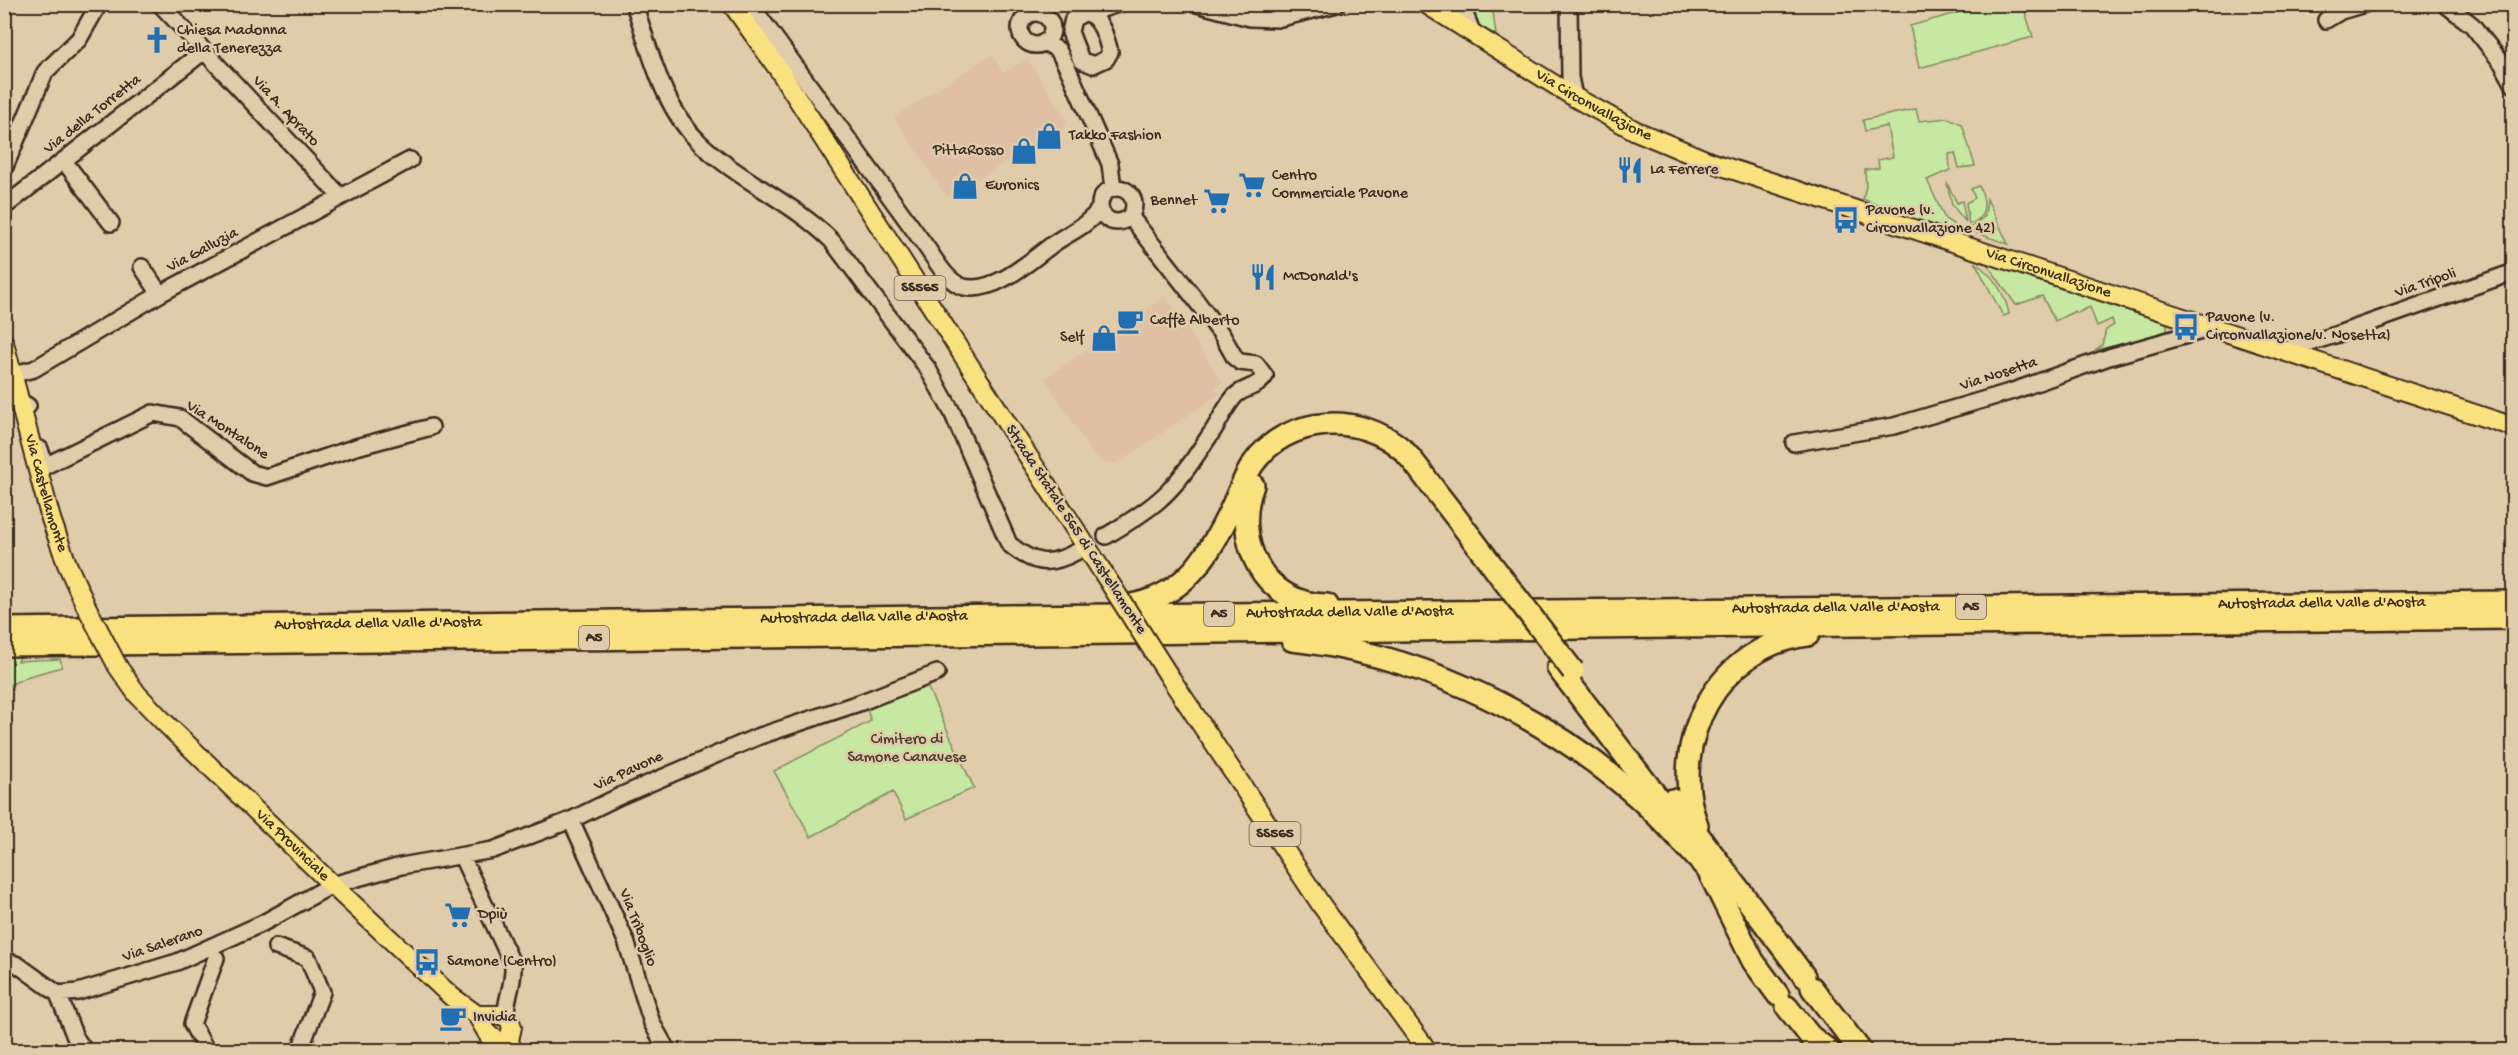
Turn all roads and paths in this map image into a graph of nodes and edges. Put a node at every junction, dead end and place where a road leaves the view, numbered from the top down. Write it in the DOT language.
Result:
graph roads {
  1 [pos="99,4"];
  2 [pos="160,4"];
  3 [pos="634,4"];
  4 [pos="732,4"];
  5 [pos="748,4"];
  6 [pos="1118,4"];
  7 [pos="1197,4"];
  8 [pos="1337,4"];
  9 [pos="1461,4"];
  10 [pos="1569,4"];
  11 [pos="2366,4"];
  12 [pos="2445,4"];
  13 [pos="1320,7"];
  14 [pos="1431,7"];
  15 [pos="1094,15"];
  16 [pos="1073,19"];
  17 [pos="2326,20"];
  18 [pos="1051,23"];
  19 [pos="1473,34"];
  20 [pos="1044,42"];
  21 [pos="204,51"];
  22 [pos="2514,85"];
  23 [pos="1574,97"];
  24 [pos="410,160"];
  25 [pos="64,161"];
  26 [pos="4,170"];
  27 [pos="1113,188"];
  28 [pos="341,197"];
  29 [pos="4,207"];
  30 [pos="1100,208"];
  31 [pos="1130,216"];
  32 [pos="111,223"];
  33 [pos="142,267"];
  34 [pos="2514,272"];
  35 [pos="160,294"];
  36 [pos="2212,328"];
  37 [pos="4,343"];
  38 [pos="2283,351"];
  39 [pos="14,374"];
  40 [pos="9,406"];
  41 [pos="431,427"];
  42 [pos="2514,427"];
  43 [pos="1794,443"];
  44 [pos="1106,536"];
  45 [pos="1076,552"];
  46 [pos="1494,576"];
  47 [pos="2514,602"];
  48 [pos="1429,612"];
  49 [pos="1008,616"];
  50 [pos="2514,618"];
  51 [pos="1909,623"];
  52 [pos="4,629"];
  53 [pos="1184,631"];
  54 [pos="4,645"];
  55 [pos="118,667"];
  56 [pos="1565,669"];
  57 [pos="937,673"];
  58 [pos="571,820"];
  59 [pos="1703,839"];
  60 [pos="462,857"];
  61 [pos="1711,873"];
  62 [pos="332,885"];
  63 [pos="276,947"];
  64 [pos="216,958"];
  65 [pos="4,960"];
  66 [pos="58,994"];
  67 [pos="498,1030"];
  68 [pos="84,1050"];
  69 [pos="206,1050"];
  70 [pos="300,1050"];
  71 [pos="668,1050"];
  72 [pos="1427,1050"];
  73 [pos="1828,1050"];
  74 [pos="1860,1050"];
  1 -- 26 [label="street, Via della Torretta"];
  2 -- 21 [label="street, Via A. Aprato"];
  3 -- 45 [label="street"];
  4 -- 72 [label="main road, Strada Statale 565 di Castellamonte / SS565, bridge"];
  5 -- 30 [label="street"];
  6 -- 15 [label="street"];
  7 -- 13 [label="street"];
  8 -- 13 [label="street"];
  9 -- 19 [label="street"];
  10 -- 23 [label="street"];
  11 -- 17 [label="street"];
  12 -- 22 [label="street"];
  14 -- 19 [label="main road, Via Circonvallazione"];
  15 -- 16 [label="street"];
  15 -- 16 [label="street"];
  16 -- 18 [label="street"];
  18 -- 20 [label="street"];
  18 -- 20 [label="street"];
  19 -- 23 [label="main road, Via Circonvallazione"];
  20 -- 27 [label="street"];
  21 -- 25 [label="street, Via della Torretta"];
  21 -- 28 [label="street, Via A. Aprato"];
  23 -- 36 [label="main road, Via Circonvallazione"];
  24 -- 28 [label="street, Via Galluzia"];
  25 -- 29 [label="street, Via della Torretta"];
  25 -- 32 [label="street"];
  27 -- 30 [label="street"];
  27 -- 31 [label="street"];
  28 -- 35 [label="street, Via Galluzia"];
  30 -- 31 [label="street"];
  31 -- 44 [label="street"];
  33 -- 35 [label="street"];
  34 -- 38 [label="street, Via Tripoli"];
  35 -- 39 [label="street, Via Galluzia"];
  36 -- 38 [label="main road, Via Circonvallazione"];
  36 -- 43 [label="street, Via Nosetta"];
  37 -- 39 [label="main road, Via Castellamonte"];
  38 -- 42 [label="main road, Via Circonvallazione"];
  39 -- 40 [label="main road, Via Castellamonte"];
  40 -- 41 [label="street, Via Montalone"];
  40 -- 55 [label="main road, Via Castellamonte, bridge"];
  46 -- 48 [label="highway"];
  46 -- 49 [label="highway"];
  46 -- 56 [label="highway, bridge"];
  47 -- 48 [label="highway, Autostrada della Valle d'Aosta / A5"];
  48 -- 49 [label="highway, Autostrada della Valle d'Aosta / A5"];
  49 -- 52 [label="highway, Autostrada della Valle d'Aosta / A5"];
  50 -- 51 [label="highway, Autostrada della Valle d'Aosta / A5"];
  51 -- 53 [label="highway, Autostrada della Valle d'Aosta / A5"];
  51 -- 59 [label="highway"];
  53 -- 54 [label="highway, Autostrada della Valle d'Aosta / A5"];
  53 -- 61 [label="highway"];
  55 -- 62 [label="main road, Via Provinciale"];
  56 -- 59 [label="highway"];
  56 -- 61 [label="highway"];
  57 -- 58 [label="street, Via Pavone"];
  58 -- 60 [label="street, Via Pavone"];
  58 -- 71 [label="street, Via Triboglio"];
  59 -- 74 [label="highway"];
  60 -- 62 [label="street, Via Pavone"];
  60 -- 67 [label="street"];
  61 -- 73 [label="highway"];
  62 -- 66 [label="street, Via Salerano"];
  62 -- 67 [label="main road, Via Provinciale"];
  63 -- 70 [label="street"];
  64 -- 69 [label="street"];
  65 -- 66 [label="street"];
  66 -- 68 [label="street"];
}
